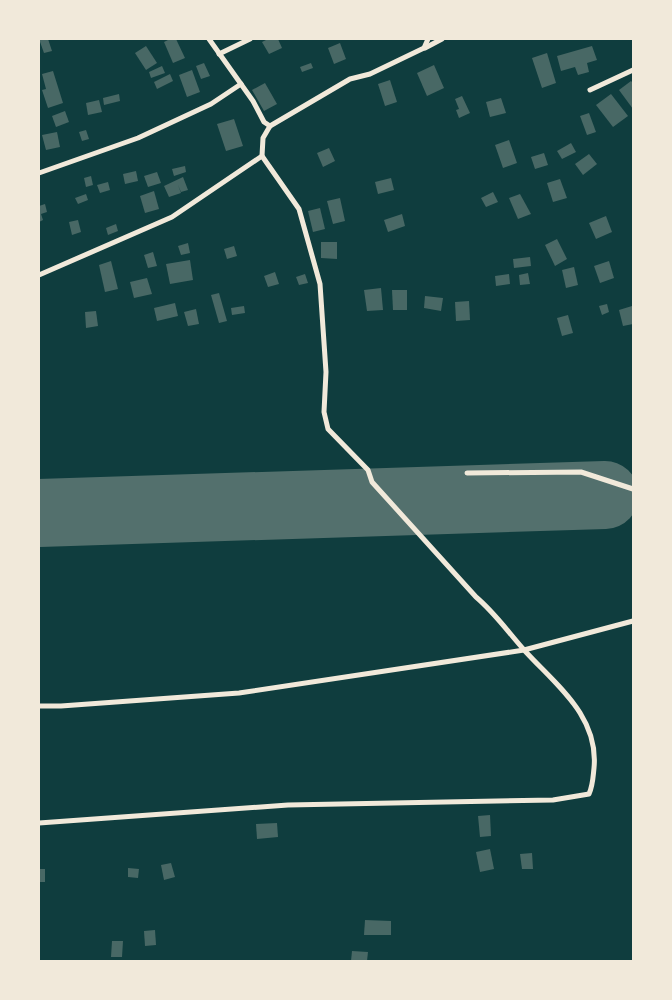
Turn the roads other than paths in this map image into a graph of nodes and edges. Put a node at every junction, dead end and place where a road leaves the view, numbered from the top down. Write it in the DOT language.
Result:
graph roads {
  1 [pos="209,39"];
  2 [pos="250,39"];
  3 [pos="428,39"];
  4 [pos="442,39"];
  5 [pos="424,48"];
  6 [pos="219,54"];
  7 [pos="633,70"];
  8 [pos="241,84"];
  9 [pos="590,90"];
  10 [pos="270,126"];
  11 [pos="262,156"];
  12 [pos="39,173"];
  13 [pos="39,275"];
  14 [pos="467,473"];
  15 [pos="633,489"];
  16 [pos="633,621"];
  17 [pos="524,650"];
  18 [pos="39,706"];
  19 [pos="39,822"];
  1 -- 6 [label="street"];
  2 -- 6 [label="street"];
  3 -- 5 [label="street"];
  4 -- 5 [label="street"];
  5 -- 10 [label="street"];
  6 -- 8 [label="street"];
  7 -- 9 [label="street"];
  8 -- 10 [label="street"];
  8 -- 12 [label="street"];
  10 -- 11 [label="street"];
  11 -- 13 [label="street"];
  11 -- 17 [label="street"];
  14 -- 15 [label="street"];
  16 -- 17 [label="street"];
  17 -- 18 [label="street"];
  17 -- 19 [label="street"];
}
